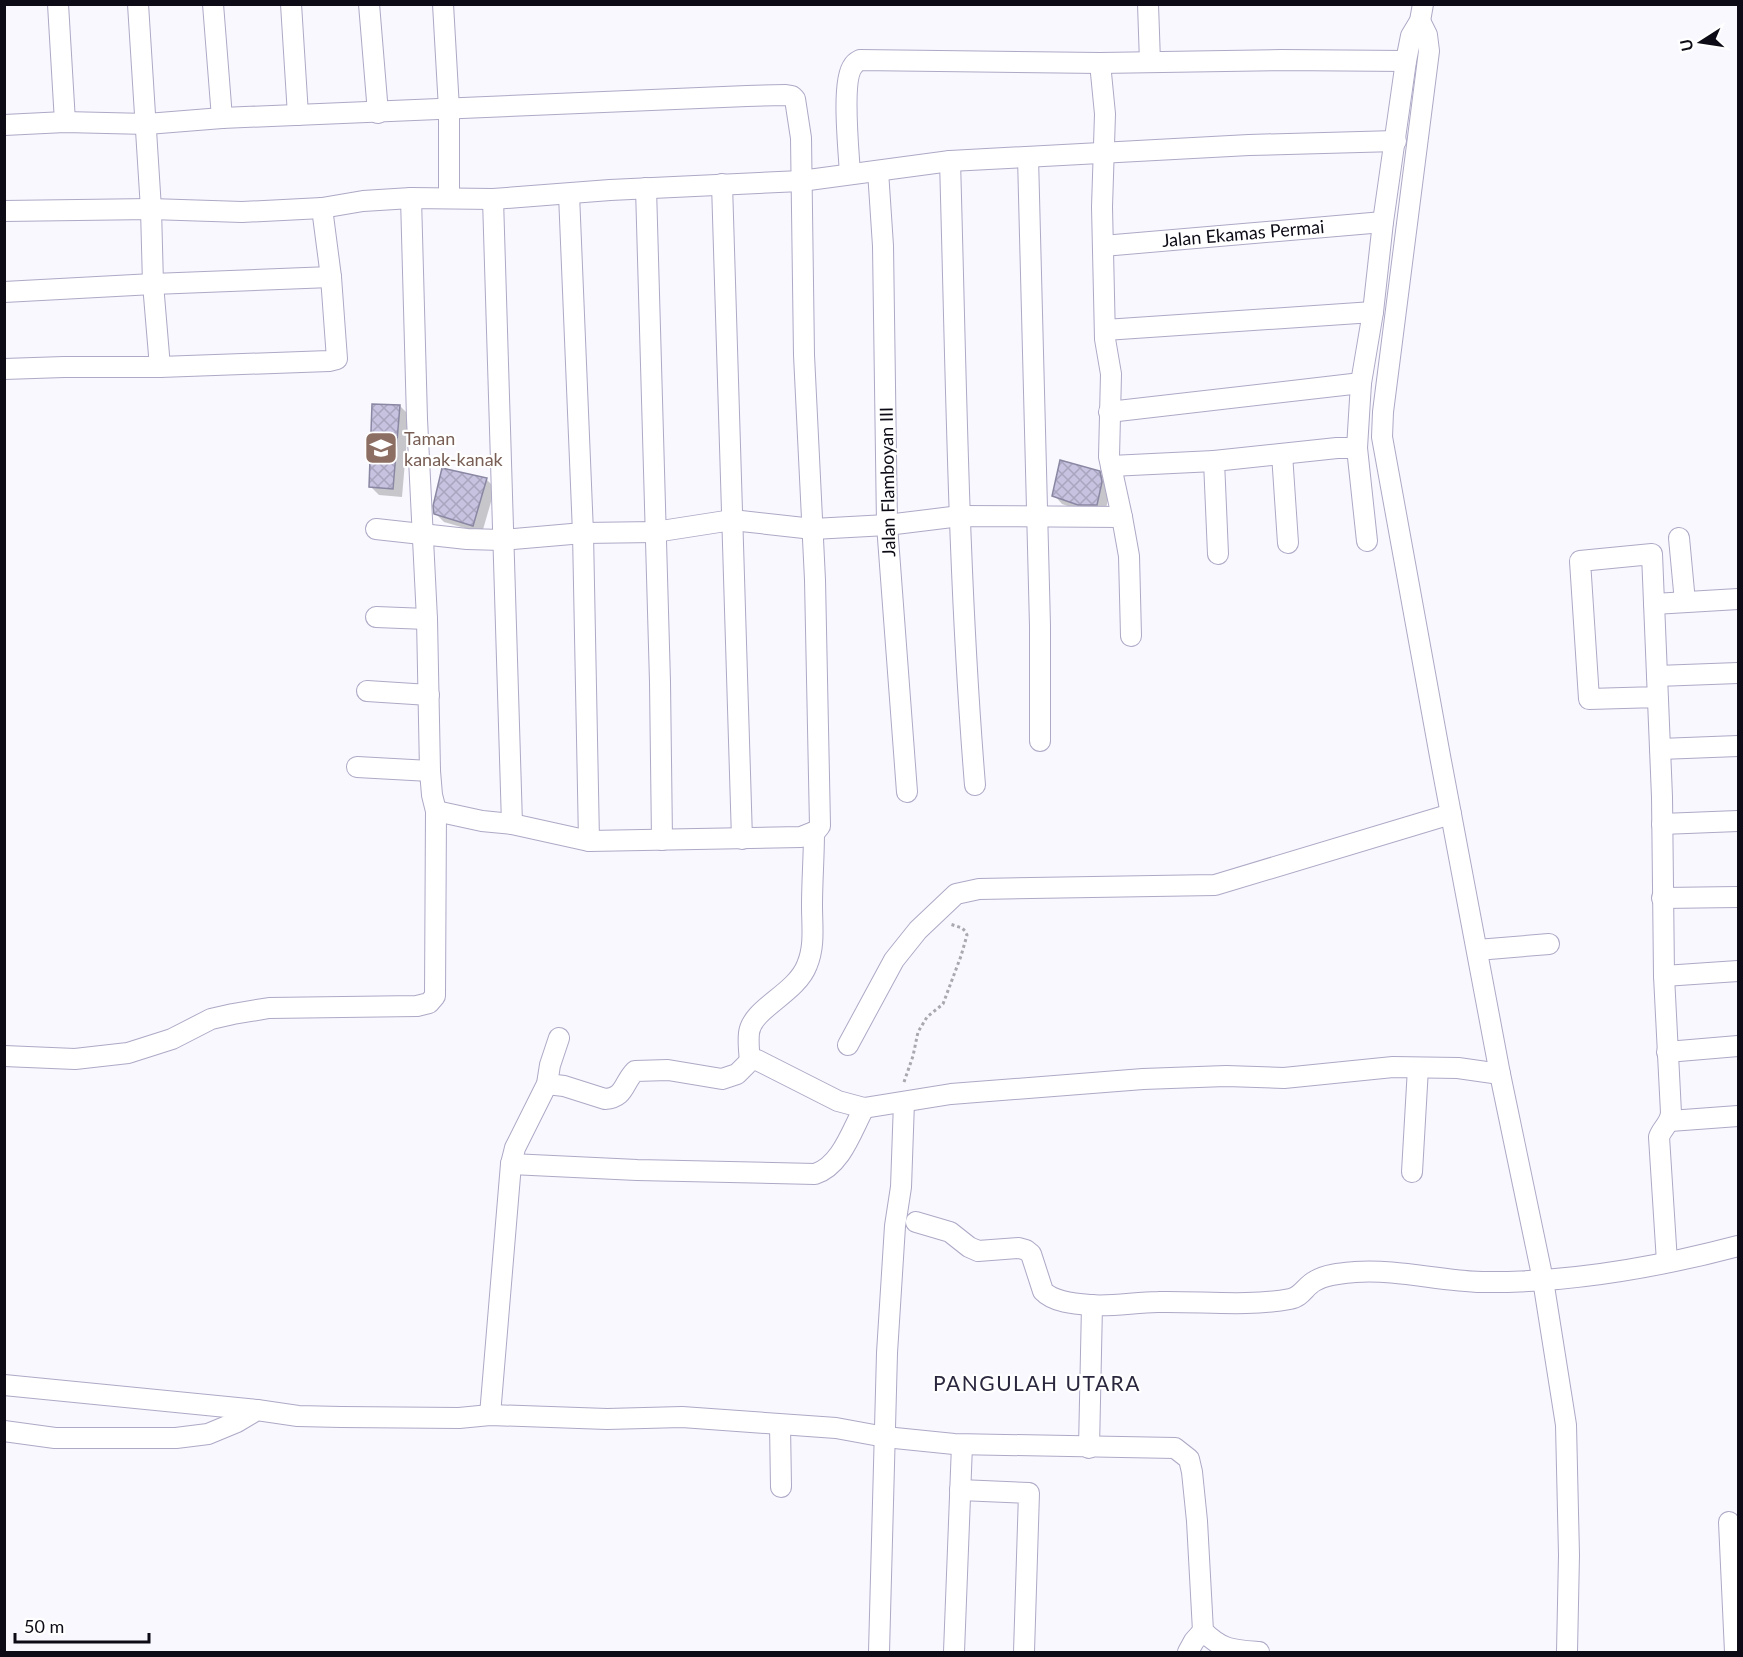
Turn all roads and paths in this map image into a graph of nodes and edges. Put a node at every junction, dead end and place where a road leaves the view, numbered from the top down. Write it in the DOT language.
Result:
graph roads {
  1 [pos="58,4"];
  2 [pos="138,4"];
  3 [pos="213,4"];
  4 [pos="291,4"];
  5 [pos="369,4"];
  6 [pos="443,4"];
  7 [pos="1148,4"];
  8 [pos="1421,13"];
  9 [pos="1406,61"];
  10 [pos="1150,62"];
  11 [pos="1100,63"];
  12 [pos="449,109"];
  13 [pos="378,113"];
  14 [pos="298,116"];
  15 [pos="222,118"];
  16 [pos="65,122"];
  17 [pos="147,124"];
  18 [pos="4,125"];
  19 [pos="1396,141"];
  20 [pos="1104,153"];
  21 [pos="1028,158"];
  22 [pos="950,161"];
  23 [pos="878,171"];
  24 [pos="850,174"];
  25 [pos="801,181"];
  26 [pos="722,184"];
  27 [pos="646,188"];
  28 [pos="568,194"];
  29 [pos="411,198"];
  30 [pos="449,198"];
  31 [pos="493,199"];
  32 [pos="322,208"];
  33 [pos="151,210"];
  34 [pos="4,211"];
  35 [pos="1383,222"];
  36 [pos="1103,246"];
  37 [pos="331,277"];
  38 [pos="153,284"];
  39 [pos="4,292"];
  40 [pos="1373,312"];
  41 [pos="1105,330"];
  42 [pos="160,367"];
  43 [pos="4,369"];
  44 [pos="1361,383"];
  45 [pos="1109,412"];
  46 [pos="1368,438"];
  47 [pos="1282,454"];
  48 [pos="1214,461"];
  49 [pos="1111,466"];
  50 [pos="1037,515"];
  51 [pos="960,516"];
  52 [pos="1122,517"];
  53 [pos="732,520"];
  54 [pos="887,525"];
  55 [pos="376,529"];
  56 [pos="813,529"];
  57 [pos="655,532"];
  58 [pos="583,533"];
  59 [pos="425,535"];
  60 [pos="1679,538"];
  61 [pos="502,540"];
  62 [pos="1367,541"];
  63 [pos="1288,543"];
  64 [pos="1218,554"];
  65 [pos="1738,599"];
  66 [pos="1684,602"];
  67 [pos="1654,604"];
  68 [pos="376,617"];
  69 [pos="428,620"];
  70 [pos="1131,636"];
  71 [pos="1738,673"];
  72 [pos="1657,676"];
  73 [pos="367,691"];
  74 [pos="429,695"];
  75 [pos="1658,697"];
  76 [pos="1040,741"];
  77 [pos="1738,746"];
  78 [pos="1660,749"];
  79 [pos="357,767"];
  80 [pos="430,771"];
  81 [pos="975,785"];
  82 [pos="908,792"];
  83 [pos="436,811"];
  84 [pos="1452,814"];
  85 [pos="1738,821"];
  86 [pos="512,824"];
  87 [pos="1662,824"];
  88 [pos="814,832"];
  89 [pos="742,839"];
  90 [pos="662,840"];
  91 [pos="589,841"];
  92 [pos="1738,897"];
  93 [pos="1662,898"];
  94 [pos="928,920"];
  95 [pos="1549,944"];
  96 [pos="1477,950"];
  97 [pos="1738,971"];
  98 [pos="1664,976"];
  99 [pos="559,1038"];
  100 [pos="848,1045"];
  101 [pos="1738,1046"];
  102 [pos="1668,1052"];
  103 [pos="4,1056"];
  104 [pos="750,1061"];
  105 [pos="1418,1068"];
  106 [pos="1500,1074"];
  107 [pos="547,1084"];
  108 [pos="904,1102"];
  109 [pos="864,1108"];
  110 [pos="1738,1116"];
  111 [pos="1670,1121"];
  112 [pos="510,1164"];
  113 [pos="1412,1172"];
  114 [pos="916,1222"];
  115 [pos="1738,1246"];
  116 [pos="1667,1262"];
  117 [pos="1543,1280"];
  118 [pos="1092,1305"];
  119 [pos="4,1385"];
  120 [pos="257,1410"];
  121 [pos="490,1415"];
  122 [pos="780,1425"];
  123 [pos="4,1431"];
  124 [pos="885,1437"];
  125 [pos="962,1445"];
  126 [pos="1089,1448"];
  127 [pos="781,1487"];
  128 [pos="960,1491"];
  129 [pos="1729,1522"];
  130 [pos="1203,1631"];
  131 [pos="1235,1651"];
  132 [pos="879,1653"];
  133 [pos="954,1653"];
  134 [pos="1024,1653"];
  135 [pos="1188,1653"];
  136 [pos="1258,1653"];
  137 [pos="1567,1653"];
  138 [pos="1735,1653"];
  1 -- 16 [label="street"];
  2 -- 17 [label="street"];
  3 -- 15 [label="street"];
  4 -- 14 [label="street"];
  5 -- 13 [label="street"];
  6 -- 12 [label="street"];
  7 -- 10 [label="street"];
  8 -- 9 [label="street"];
  8 -- 46 [label="street"];
  9 -- 10 [label="street"];
  9 -- 19 [label="street"];
  10 -- 11 [label="street"];
  11 -- 20 [label="street"];
  11 -- 24 [label="street"];
  12 -- 13 [label="street"];
  12 -- 25 [label="street"];
  12 -- 30 [label="street"];
  13 -- 14 [label="street"];
  14 -- 15 [label="street"];
  15 -- 17 [label="street"];
  16 -- 17 [label="street"];
  16 -- 18 [label="street"];
  17 -- 33 [label="street"];
  19 -- 20 [label="street"];
  19 -- 35 [label="street"];
  20 -- 21 [label="street"];
  20 -- 36 [label="street"];
  21 -- 22 [label="street"];
  21 -- 50 [label="street"];
  22 -- 23 [label="street"];
  22 -- 51 [label="street"];
  23 -- 24 [label="street"];
  23 -- 54 [label="street, Jalan Flamboyan III"];
  24 -- 25 [label="street"];
  25 -- 26 [label="street"];
  25 -- 56 [label="street"];
  26 -- 27 [label="street"];
  26 -- 53 [label="street"];
  27 -- 28 [label="street"];
  27 -- 57 [label="street"];
  28 -- 31 [label="street"];
  28 -- 58 [label="street"];
  29 -- 30 [label="street"];
  29 -- 32 [label="street"];
  29 -- 59 [label="street"];
  30 -- 31 [label="street"];
  31 -- 61 [label="street"];
  32 -- 33 [label="street"];
  32 -- 37 [label="street"];
  33 -- 34 [label="street"];
  33 -- 38 [label="street"];
  35 -- 36 [label="street, Jalan Ekamas Permai"];
  35 -- 40 [label="street"];
  36 -- 41 [label="street"];
  37 -- 38 [label="street"];
  37 -- 42 [label="street"];
  38 -- 39 [label="street"];
  38 -- 42 [label="street"];
  40 -- 41 [label="street"];
  40 -- 44 [label="street"];
  41 -- 45 [label="street"];
  42 -- 43 [label="street"];
  44 -- 45 [label="street"];
  44 -- 46 [label="street"];
  45 -- 49 [label="street"];
  46 -- 47 [label="street"];
  46 -- 62 [label="street"];
  46 -- 84 [label="street"];
  47 -- 48 [label="street"];
  47 -- 63 [label="street"];
  48 -- 49 [label="street"];
  48 -- 64 [label="street"];
  49 -- 52 [label="street"];
  50 -- 51 [label="street"];
  50 -- 52 [label="street"];
  50 -- 76 [label="street"];
  51 -- 54 [label="street"];
  51 -- 81 [label="street"];
  52 -- 70 [label="street"];
  53 -- 56 [label="street"];
  53 -- 57 [label="street"];
  53 -- 89 [label="street"];
  54 -- 56 [label="street"];
  54 -- 82 [label="street, Jalan Flamboyan III"];
  55 -- 59 [label="street"];
  56 -- 88 [label="street"];
  57 -- 58 [label="street"];
  57 -- 90 [label="street"];
  58 -- 61 [label="street"];
  58 -- 91 [label="street"];
  59 -- 61 [label="street"];
  59 -- 69 [label="street"];
  60 -- 66 [label="street"];
  61 -- 86 [label="street"];
  65 -- 66 [label="street"];
  66 -- 67 [label="street"];
  67 -- 72 [label="street"];
  67 -- 75 [label="street"];
  68 -- 69 [label="street"];
  69 -- 74 [label="street"];
  71 -- 72 [label="street"];
  72 -- 75 [label="street"];
  73 -- 74 [label="street"];
  74 -- 80 [label="street"];
  75 -- 78 [label="street"];
  77 -- 78 [label="street"];
  78 -- 87 [label="street"];
  79 -- 80 [label="street"];
  80 -- 83 [label="street"];
  83 -- 86 [label="street"];
  83 -- 103 [label="street"];
  84 -- 94 [label="street"];
  84 -- 96 [label="street"];
  85 -- 87 [label="street"];
  86 -- 91 [label="street"];
  87 -- 93 [label="street"];
  88 -- 89 [label="street"];
  88 -- 104 [label="street"];
  89 -- 90 [label="street"];
  90 -- 91 [label="street"];
  92 -- 93 [label="street"];
  93 -- 98 [label="street"];
  94 -- 100 [label="street"];
  94 -- 108 [label="path"];
  95 -- 96 [label="street"];
  96 -- 106 [label="street"];
  97 -- 98 [label="street"];
  98 -- 102 [label="street"];
  99 -- 107 [label="street"];
  101 -- 102 [label="street"];
  102 -- 111 [label="street"];
  104 -- 107 [label="street"];
  104 -- 109 [label="street"];
  105 -- 106 [label="street"];
  105 -- 108 [label="street"];
  105 -- 113 [label="street"];
  106 -- 117 [label="street"];
  107 -- 112 [label="street"];
  108 -- 109 [label="street"];
  108 -- 124 [label="street"];
  109 -- 112 [label="street"];
  110 -- 111 [label="street"];
  111 -- 116 [label="street"];
  112 -- 121 [label="street"];
  114 -- 118 [label="street"];
  115 -- 116 [label="street"];
  116 -- 117 [label="street"];
  117 -- 118 [label="street"];
  117 -- 137 [label="street"];
  118 -- 126 [label="street"];
  119 -- 120 [label="street"];
  120 -- 121 [label="street"];
  120 -- 123 [label="street"];
  121 -- 122 [label="street"];
  122 -- 124 [label="street"];
  122 -- 127 [label="street"];
  124 -- 125 [label="street"];
  124 -- 132 [label="street"];
  125 -- 126 [label="street"];
  125 -- 128 [label="street"];
  126 -- 130 [label="street"];
  128 -- 133 [label="street"];
  128 -- 134 [label="street"];
  129 -- 138 [label="street"];
  130 -- 131 [label="street"];
  130 -- 135 [label="street"];
  131 -- 136 [label="street"];
}
